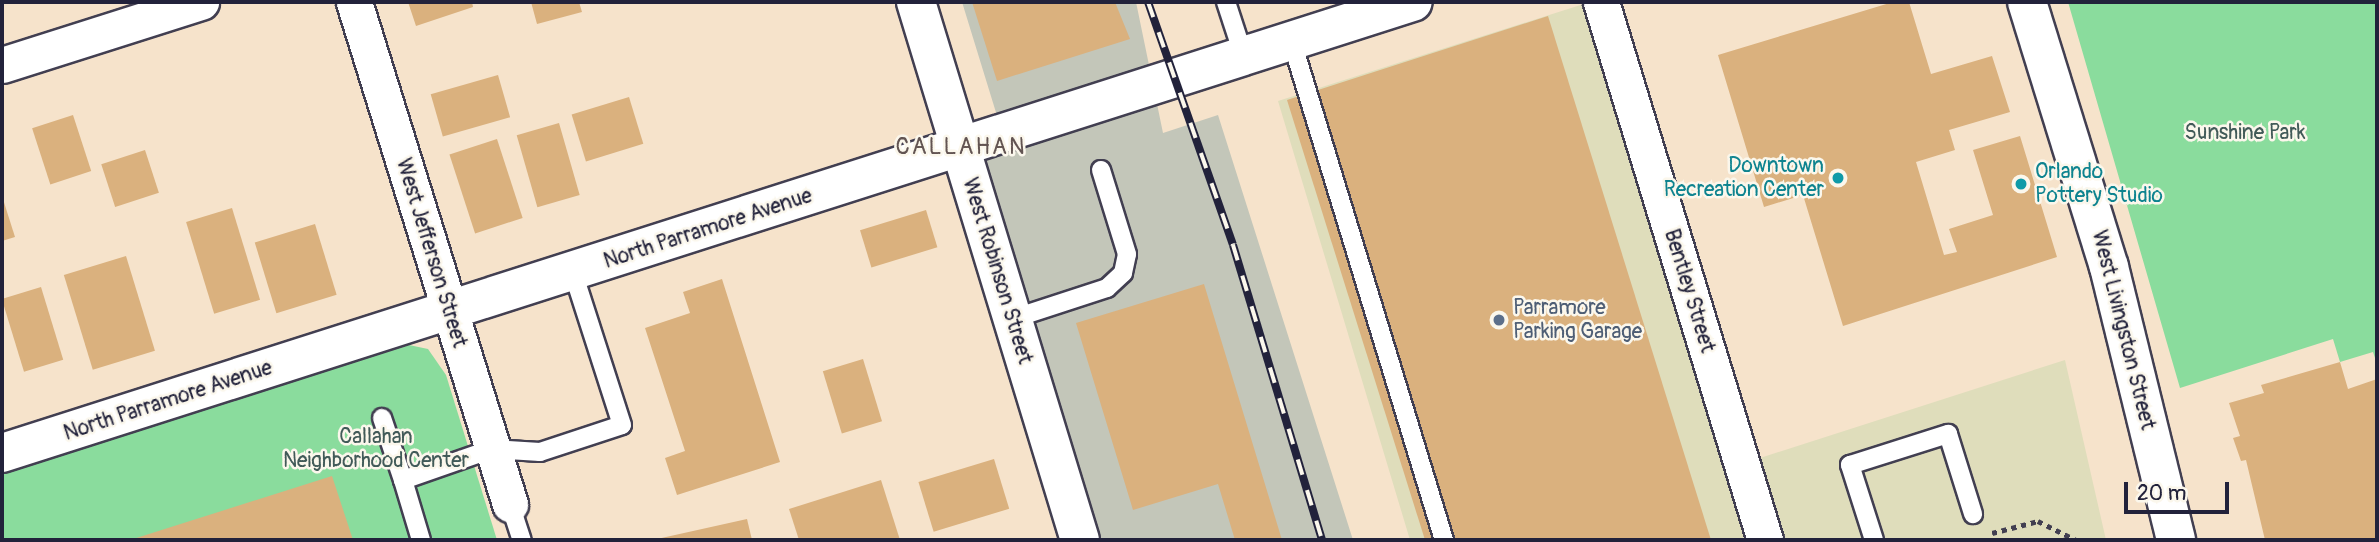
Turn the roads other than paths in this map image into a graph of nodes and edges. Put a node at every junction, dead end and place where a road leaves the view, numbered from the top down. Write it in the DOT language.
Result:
graph roads {
  1 [pos="201,2"];
  2 [pos="354,2"];
  3 [pos="916,2"];
  4 [pos="1226,2"];
  5 [pos="1413,2"];
  6 [pos="1601,2"];
  7 [pos="2027,2"];
  8 [pos="1292,42"];
  9 [pos="1244,57"];
  10 [pos="2,65"];
  11 [pos="960,150"];
  12 [pos="1101,170"];
  13 [pos="573,272"];
  14 [pos="449,312"];
  15 [pos="1012,319"];
  16 [pos="382,418"];
  17 [pos="492,449"];
  18 [pos="2,453"];
  19 [pos="403,480"];
  20 [pos="510,504"];
  21 [pos="1973,514"];
  22 [pos="421,540"];
  23 [pos="522,540"];
  24 [pos="1080,540"];
  25 [pos="1444,540"];
  26 [pos="1765,540"];
  27 [pos="1874,540"];
  28 [pos="2176,540"];
  1 -- 10 [label="street"];
  2 -- 14 [label="street, West Jefferson Street"];
  3 -- 11 [label="street, West Robinson Street"];
  4 -- 9 [label="lane"];
  5 -- 8 [label="street, North Parramore Avenue"];
  6 -- 26 [label="street, Bentley Street"];
  7 -- 28 [label="street, West Livingston Street"];
  8 -- 9 [label="street, North Parramore Avenue"];
  8 -- 25 [label="lane"];
  9 -- 11 [label="street, North Parramore Avenue"];
  11 -- 13 [label="street, North Parramore Avenue"];
  11 -- 15 [label="street, West Robinson Street"];
  12 -- 15 [label="lane"];
  13 -- 14 [label="street, North Parramore Avenue"];
  13 -- 17 [label="lane"];
  14 -- 17 [label="street, West Jefferson Street"];
  14 -- 18 [label="street, North Parramore Avenue"];
  15 -- 24 [label="street, West Robinson Street"];
  16 -- 19 [label="lane"];
  17 -- 19 [label="lane"];
  17 -- 20 [label="street, West Jefferson Street"];
  19 -- 22 [label="lane"];
  20 -- 23 [label="lane"];
  21 -- 27 [label="lane"];
}
